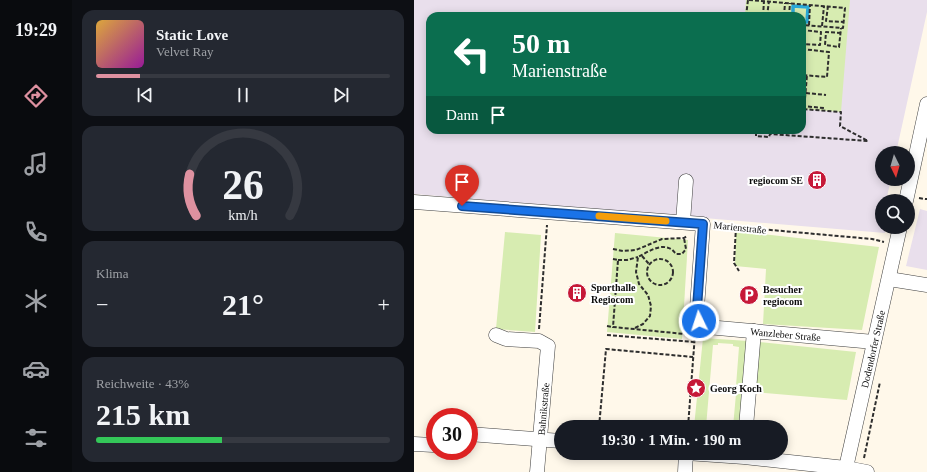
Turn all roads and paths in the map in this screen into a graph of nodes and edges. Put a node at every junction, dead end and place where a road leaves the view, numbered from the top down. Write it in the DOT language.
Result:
graph roads {
  1 [pos="748,0"];
  2 [pos="764,1"];
  3 [pos="769,2"];
  4 [pos="785,3"];
  5 [pos="790,3"];
  6 [pos="810,5"];
  7 [pos="824,6"];
  8 [pos="828,6"];
  9 [pos="746,12"];
  10 [pos="763,12"];
  11 [pos="768,12"];
  12 [pos="784,12"];
  13 [pos="789,12"];
  14 [pos="844,22"];
  15 [pos="806,25"];
  16 [pos="809,25"];
  17 [pos="822,26"];
  18 [pos="841,28"];
  19 [pos="806,30"];
  20 [pos="841,34"];
  21 [pos="806,44"];
  22 [pos="806,49"];
  23 [pos="807,75"];
  24 [pos="806,84"];
  25 [pos="806,93"];
  26 [pos="826,95"];
  27 [pos="927,104"];
  28 [pos="806,106"];
  29 [pos="824,108"];
  30 [pos="806,109"];
  31 [pos="756,134"];
  32 [pos="770,134"];
  33 [pos="770,134"];
  34 [pos="686,181"];
  35 [pos="913,194"];
  36 [pos="927,198"];
  37 [pos="915,199"];
  38 [pos="414,202"];
  39 [pos="683,222"];
  40 [pos="703,224"];
  41 [pos="547,226"];
  42 [pos="736,227"];
  43 [pos="899,234"];
  44 [pos="896,246"];
  45 [pos="613,249"];
  46 [pos="642,255"];
  47 [pos="638,257"];
  48 [pos="613,259"];
  49 [pos="618,260"];
  50 [pos="649,264"];
  51 [pos="739,271"];
  52 [pos="889,279"];
  53 [pos="927,285"];
  54 [pos="699,321"];
  55 [pos="607,326"];
  56 [pos="613,327"];
  57 [pos="539,329"];
  58 [pos="634,329"];
  59 [pos="754,331"];
  60 [pos="496,335"];
  61 [pos="607,335"];
  62 [pos="694,335"];
  63 [pos="694,342"];
  64 [pos="874,342"];
  65 [pos="693,357"];
  66 [pos="600,420"];
  67 [pos="688,420"];
  68 [pos="747,420"];
  69 [pos="478,435"];
  70 [pos="540,439"];
  71 [pos="554,440"];
  72 [pos="414,444"];
  73 [pos="426,445"];
  74 [pos="686,460"];
  75 [pos="778,460"];
  76 [pos="846,470"];
  77 [pos="538,472"];
  78 [pos="685,472"];
  79 [pos="867,472"];
  1 -- 2 [label="path"];
  1 -- 9 [label="path"];
  2 -- 3 [label="path"];
  2 -- 10 [label="path"];
  3 -- 4 [label="path"];
  3 -- 11 [label="path"];
  4 -- 5 [label="path"];
  4 -- 12 [label="path"];
  5 -- 6 [label="path"];
  5 -- 13 [label="path"];
  6 -- 7 [label="path"];
  6 -- 16 [label="path"];
  7 -- 8 [label="path"];
  7 -- 17 [label="path"];
  8 -- 14 [label="path"];
  8 -- 14 [label="path"];
  14 -- 18 [label="path"];
  15 -- 16 [label="path"];
  16 -- 17 [label="path"];
  17 -- 18 [label="path"];
  18 -- 20 [label="path"];
  19 -- 21 [label="path"];
  20 -- 20 [label="path"];
  22 -- 23 [label="path"];
  23 -- 24 [label="path"];
  25 -- 26 [label="path"];
  27 -- 35 [label="street"];
  28 -- 29 [label="path"];
  30 -- 32 [label="path"];
  31 -- 33 [label="path"];
  34 -- 39 [label="street"];
  36 -- 37 [label="path"];
  38 -- 39 [label="street, Marienstraße"];
  39 -- 40 [label="street, Marienstraße"];
  40 -- 42 [label="path, Marienstraße"];
  40 -- 54 [label="street"];
  41 -- 57 [label="path"];
  42 -- 44 [label="path, Marienstraße"];
  42 -- 51 [label="path"];
  43 -- 44 [label="street, Dodendorfer Straße"];
  44 -- 52 [label="street, Dodendorfer Straße"];
  45 -- 46 [label="path"];
  46 -- 47 [label="path"];
  46 -- 50 [label="path"];
  47 -- 49 [label="path"];
  47 -- 58 [label="path"];
  48 -- 49 [label="path"];
  49 -- 56 [label="path"];
  50 -- 50 [label="path"];
  52 -- 53 [label="street"];
  52 -- 64 [label="street, Dodendorfer Straße"];
  54 -- 59 [label="street, Wanzleber Straße"];
  54 -- 62 [label="path"];
  55 -- 56 [label="path"];
  56 -- 58 [label="path"];
  58 -- 62 [label="path"];
  59 -- 64 [label="street, Wanzleber Straße"];
  59 -- 68 [label="street"];
  60 -- 70 [label="street, Bahnikstraße"];
  61 -- 63 [label="path"];
  62 -- 63 [label="path"];
  63 -- 65 [label="path"];
  64 -- 76 [label="street, Dodendorfer Straße"];
  65 -- 66 [label="path"];
  65 -- 67 [label="path"];
  69 -- 70 [label="street"];
  70 -- 71 [label="street"];
  70 -- 77 [label="street, Bahnikstraße"];
  72 -- 73 [label="street"];
  74 -- 78 [label="street"];
  75 -- 76 [label="street"];
  76 -- 79 [label="street"];
}
